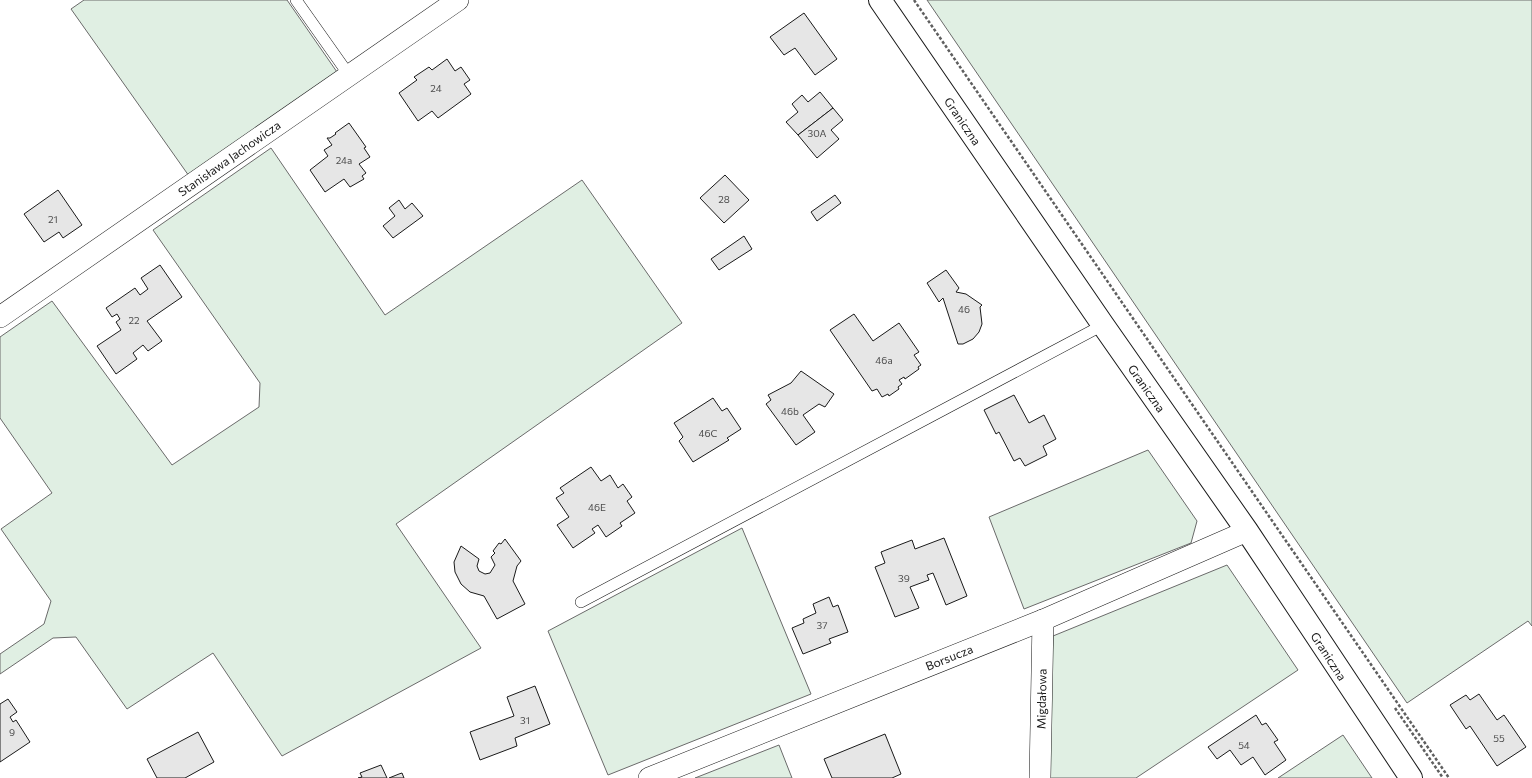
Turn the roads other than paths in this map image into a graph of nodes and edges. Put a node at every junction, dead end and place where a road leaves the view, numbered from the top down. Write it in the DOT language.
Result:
graph roads {
  1 [pos="296,0"];
  2 [pos="458,0"];
  3 [pos="880,0"];
  4 [pos="349,75"];
  5 [pos="0,317"];
  6 [pos="1103,325"];
  7 [pos="1248,531"];
  8 [pos="581,602"];
  9 [pos="1043,620"];
  10 [pos="649,778"];
  11 [pos="1040,778"];
  12 [pos="1411,778"];
  1 -- 4 [label="lane"];
  2 -- 4 [label="street, Stanisława Jachowicza"];
  3 -- 6 [label="street, Graniczna"];
  4 -- 5 [label="street, Stanisława Jachowicza"];
  6 -- 7 [label="street, Graniczna"];
  6 -- 8 [label="lane"];
  7 -- 9 [label="street, Borsucza"];
  7 -- 12 [label="street, Graniczna"];
  9 -- 10 [label="street, Borsucza"];
  9 -- 11 [label="street, Migdałowa"];
}
